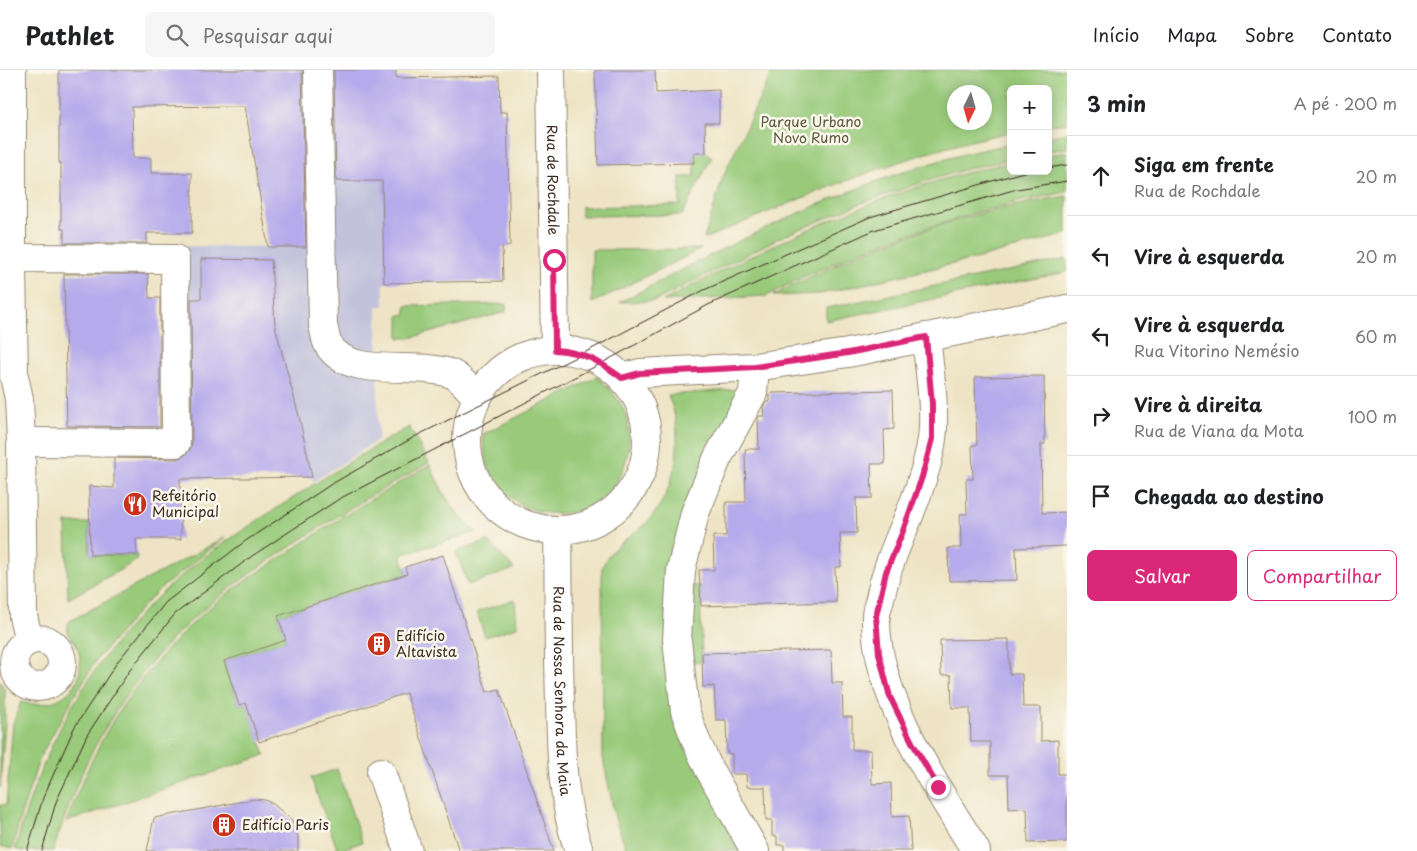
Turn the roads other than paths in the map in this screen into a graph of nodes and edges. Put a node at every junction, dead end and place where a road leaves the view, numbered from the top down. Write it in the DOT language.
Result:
graph roads {
  1 [pos="12,70"];
  2 [pos="318,70"];
  3 [pos="551,70"];
  4 [pos="12,258"];
  5 [pos="1067,309"];
  6 [pos="926,337"];
  7 [pos="555,350"];
  8 [pos="755,367"];
  9 [pos="7,375"];
  10 [pos="622,378"];
  11 [pos="477,397"];
  12 [pos="21,442"];
  13 [pos="558,530"];
  14 [pos="28,641"];
  15 [pos="381,772"];
  16 [pos="408,851"];
  17 [pos="579,851"];
  18 [pos="755,851"];
  19 [pos="976,851"];
  1 -- 4 [label="street"];
  2 -- 11 [label="street"];
  3 -- 7 [label="street, Rua de Rochdale"];
  4 -- 9 [label="street"];
  4 -- 12 [label="street"];
  5 -- 6 [label="street"];
  6 -- 8 [label="street"];
  6 -- 19 [label="street"];
  7 -- 10 [label="street"];
  7 -- 11 [label="street"];
  8 -- 10 [label="street"];
  8 -- 18 [label="street"];
  9 -- 12 [label="street"];
  10 -- 13 [label="street"];
  11 -- 13 [label="street"];
  12 -- 14 [label="street"];
  13 -- 17 [label="street, Rua de Nossa Senhora da Maia"];
  15 -- 16 [label="street"];
}
